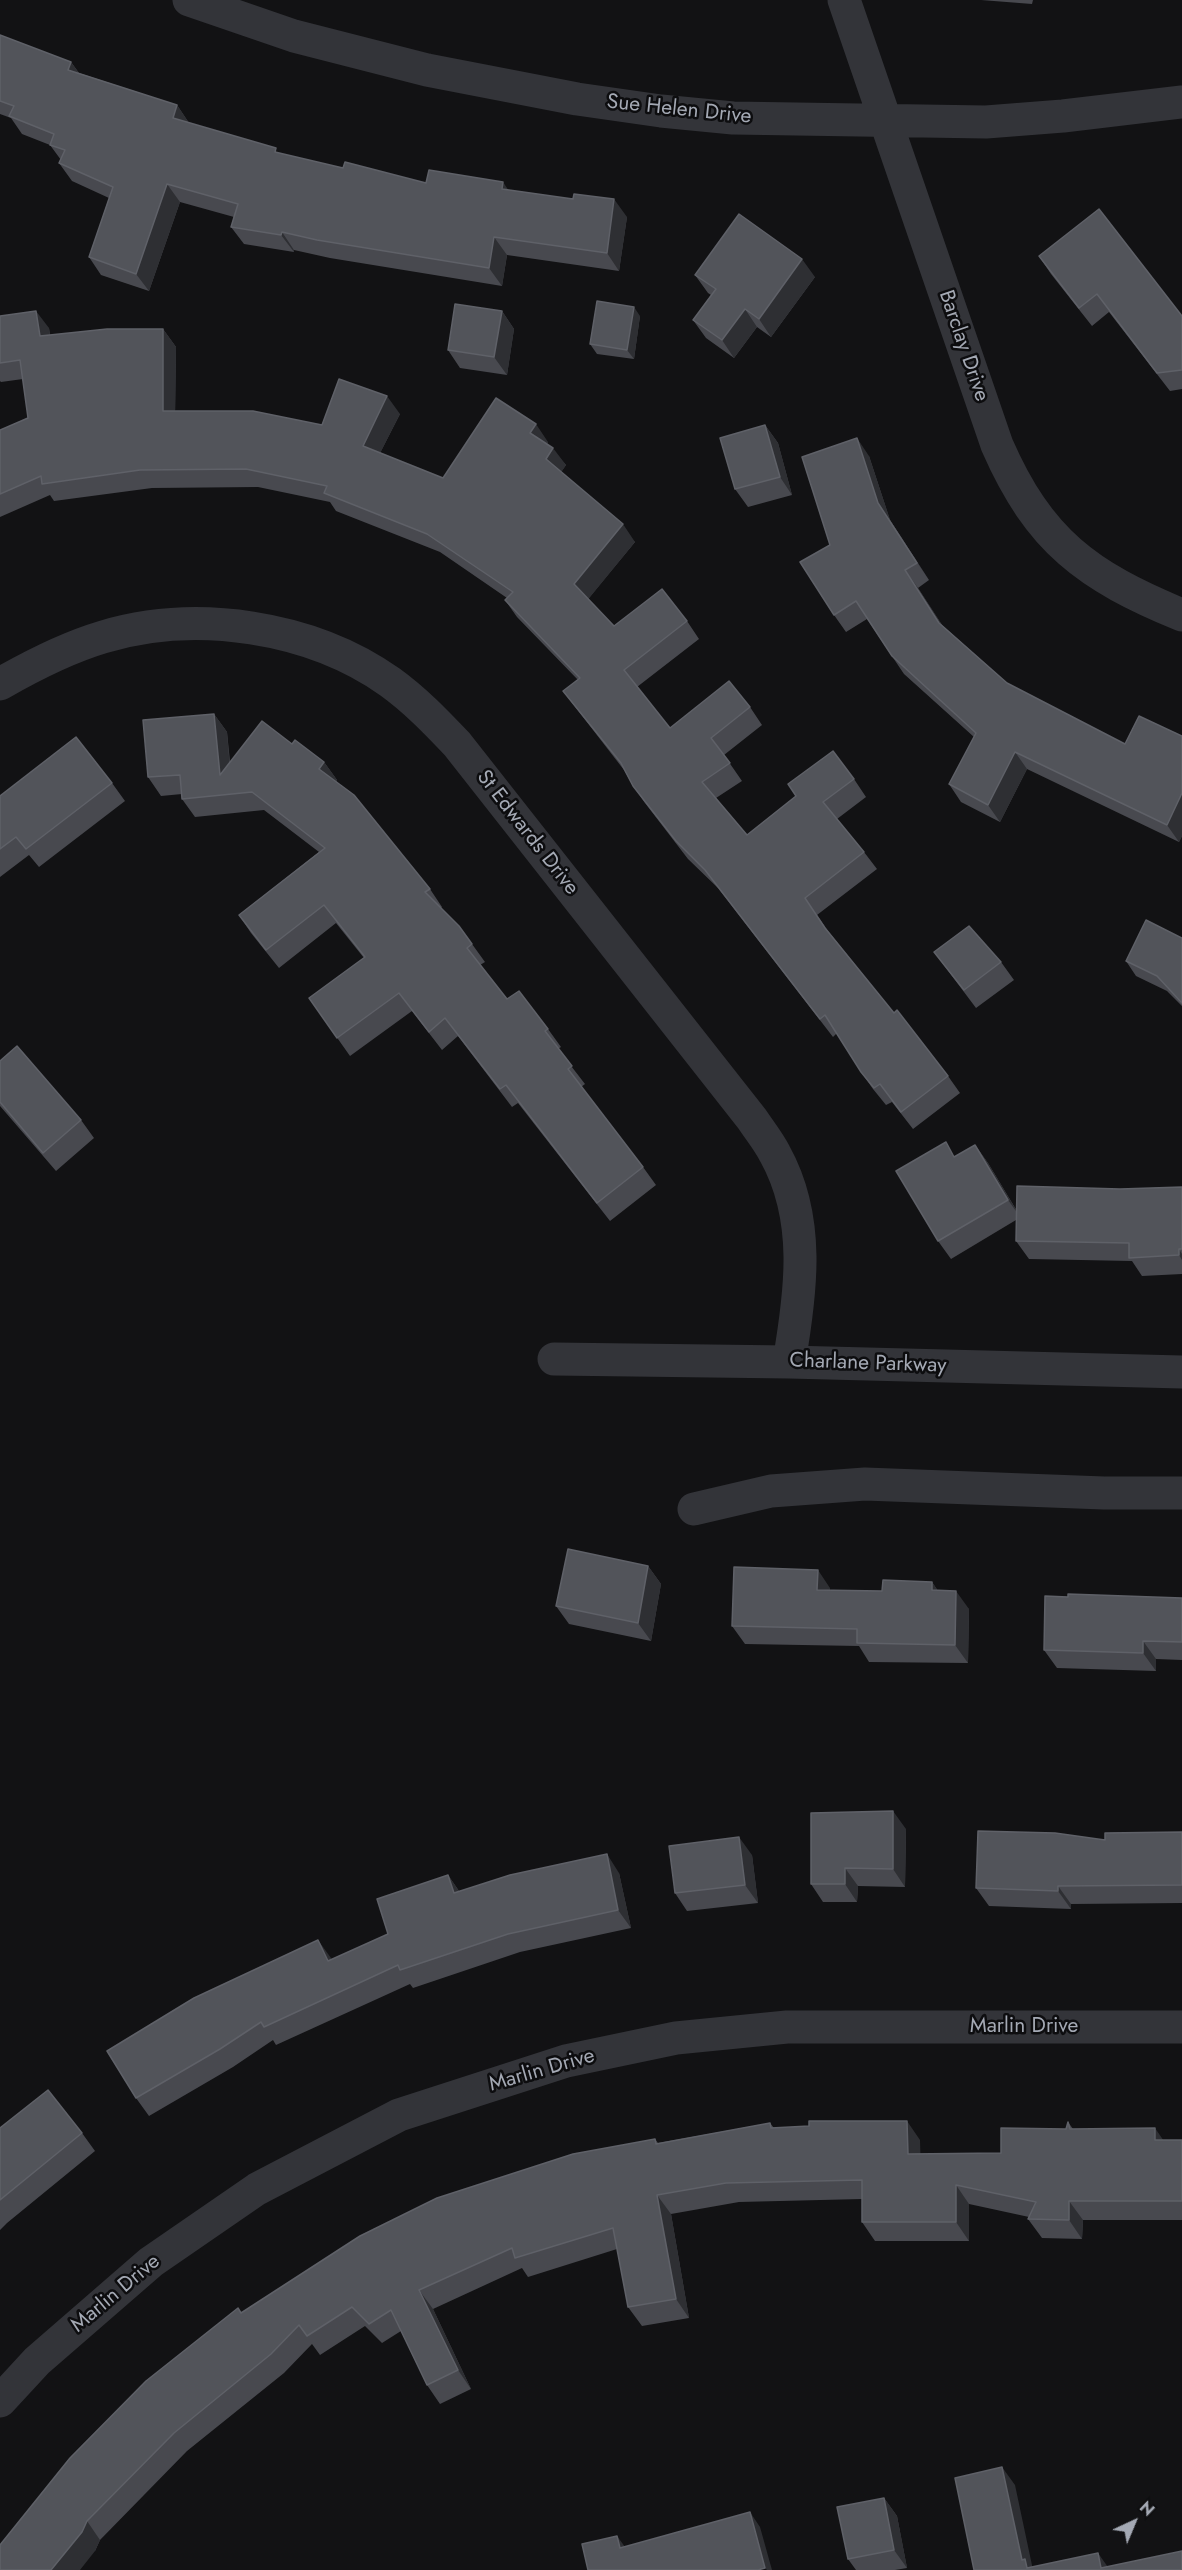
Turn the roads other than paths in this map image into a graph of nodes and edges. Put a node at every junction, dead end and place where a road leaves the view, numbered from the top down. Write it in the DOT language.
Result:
graph roads {
  1 [pos="189,0"];
  2 [pos="844,0"];
  3 [pos="1182,102"];
  4 [pos="886,122"];
  5 [pos="1182,615"];
  6 [pos="0,684"];
  7 [pos="554,1359"];
  8 [pos="789,1362"];
  9 [pos="1182,1372"];
  10 [pos="1182,1493"];
  11 [pos="694,1509"];
  12 [pos="1182,2027"];
  13 [pos="0,2401"];
  1 -- 4 [label="street, Sue Helen Drive"];
  2 -- 4 [label="street, Barclay Drive"];
  3 -- 4 [label="street, Sue Helen Drive"];
  4 -- 5 [label="street, Barclay Drive"];
  6 -- 8 [label="street, St Edwards Drive"];
  7 -- 8 [label="street, Charlane Parkway"];
  8 -- 9 [label="street, Charlane Parkway"];
  10 -- 11 [label="street"];
  12 -- 13 [label="street, Marlin Drive"];
}
